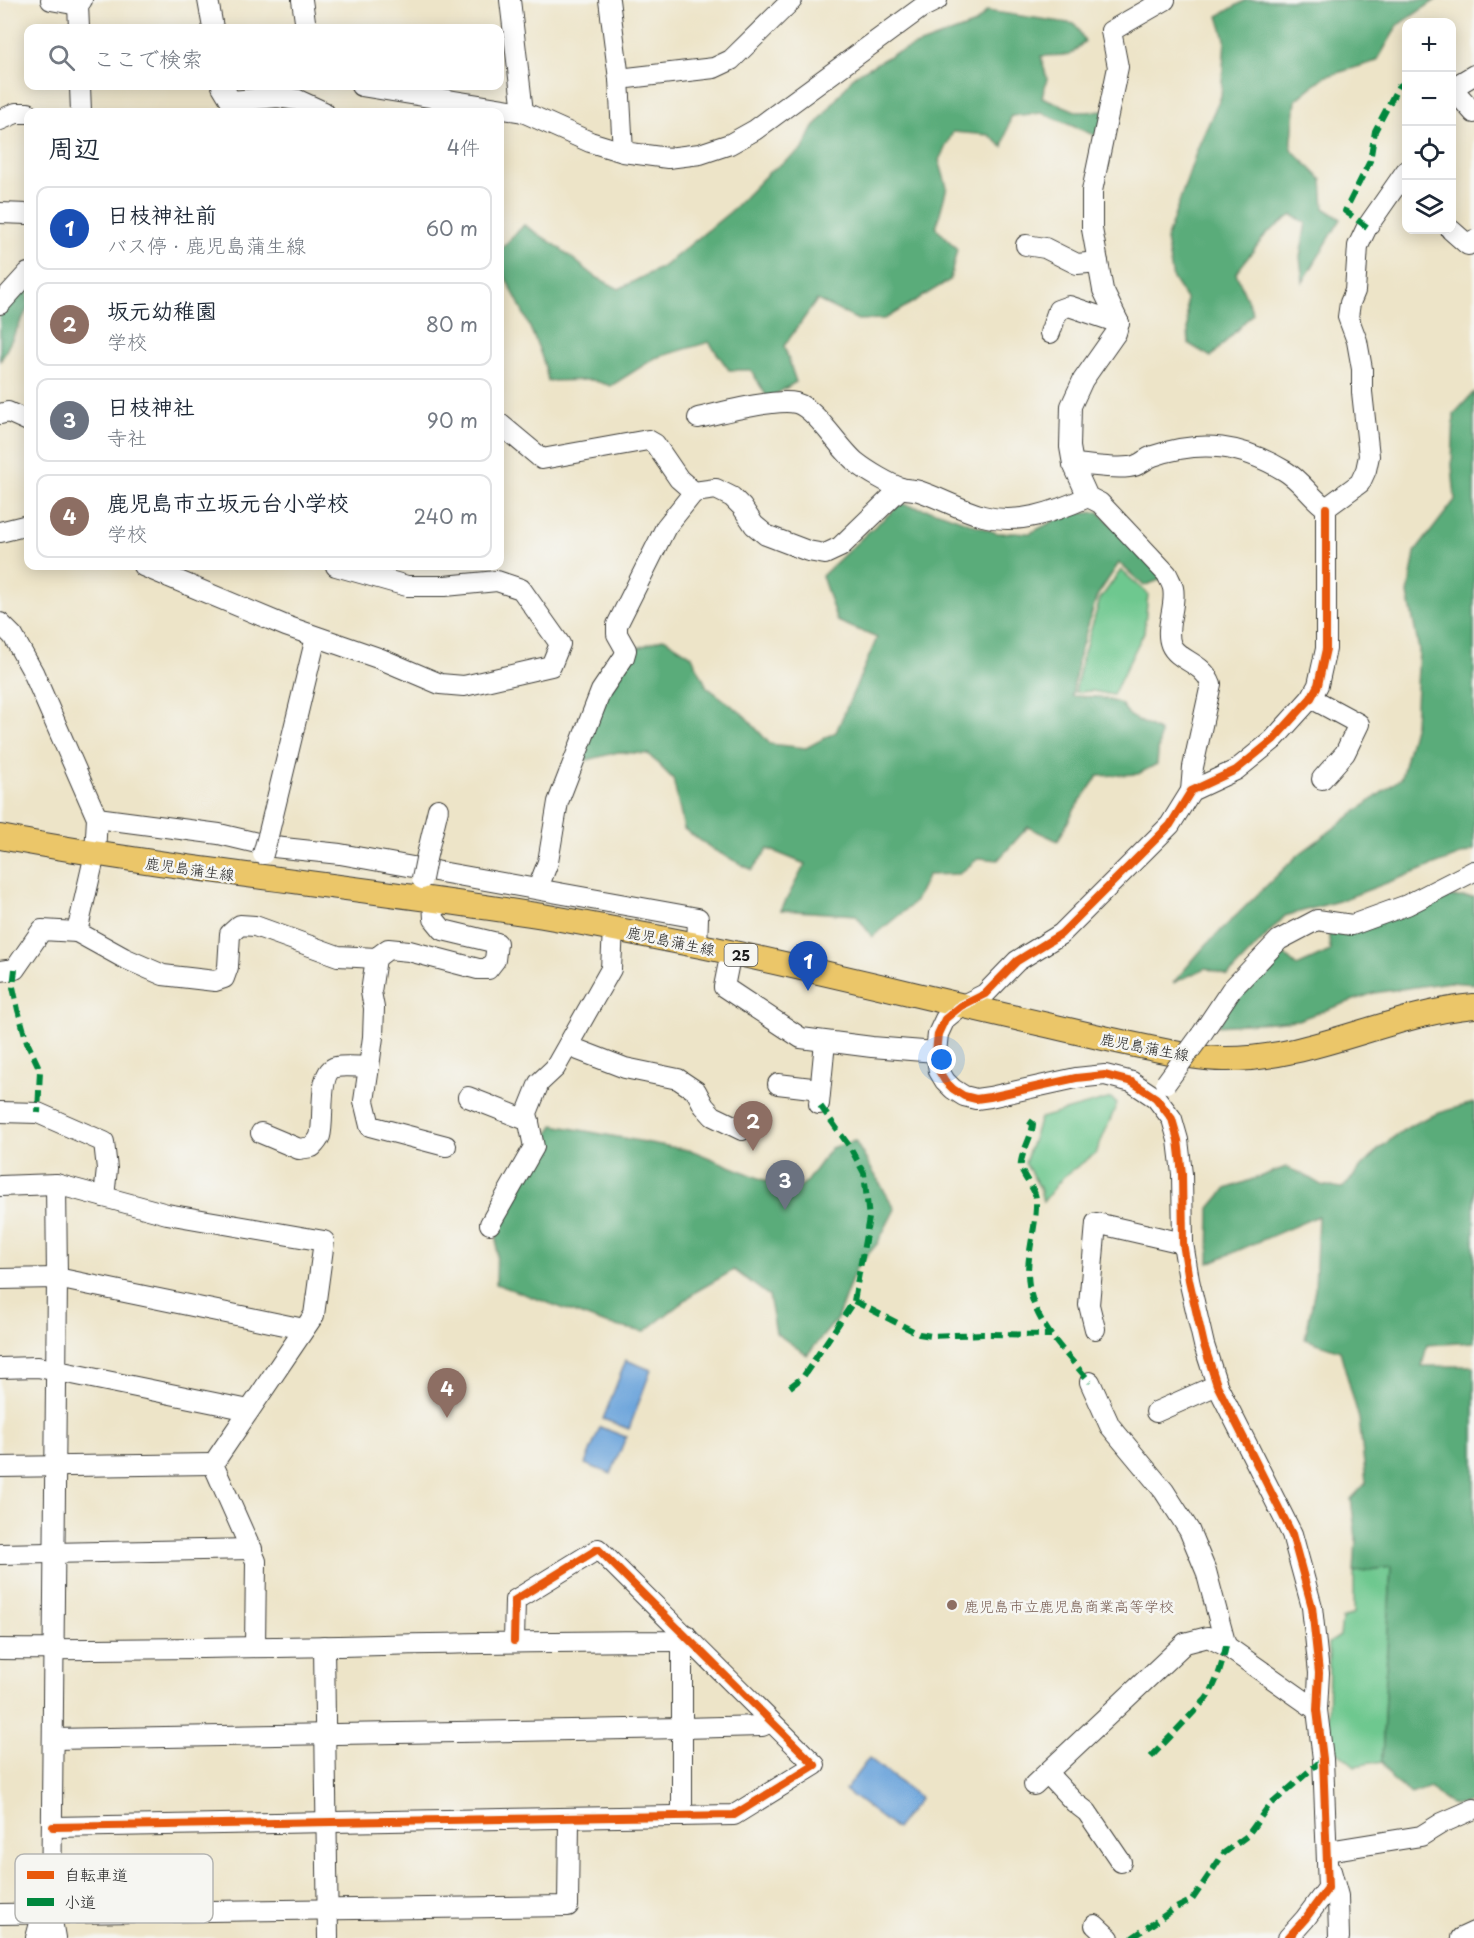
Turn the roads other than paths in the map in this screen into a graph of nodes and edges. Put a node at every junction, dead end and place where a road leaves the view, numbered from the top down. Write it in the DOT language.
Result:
graph roads {
  1 [pos="51,0"];
  2 [pos="208,0"];
  3 [pos="302,0"];
  4 [pos="510,0"];
  5 [pos="609,0"];
  6 [pos="792,0"];
  7 [pos="937,0"];
  8 [pos="1165,0"];
  9 [pos="80,2"];
  10 [pos="79,24"];
  11 [pos="212,24"];
  12 [pos="305,24"];
  13 [pos="1474,75"];
  14 [pos="619,79"];
  15 [pos="1456,86"];
  16 [pos="80,90"];
  17 [pos="241,90"];
  18 [pos="386,90"];
  19 [pos="1456,93"];
  20 [pos="224,100"];
  21 [pos="275,105"];
  22 [pos="81,108"];
  23 [pos="315,108"];
  24 [pos="498,108"];
  25 [pos="504,109"];
  26 [pos="523,112"];
  27 [pos="24,113"];
  28 [pos="1474,113"];
  29 [pos="0,120"];
  30 [pos="623,152"];
  31 [pos="1402,184"];
  32 [pos="0,213"];
  33 [pos="24,214"];
  34 [pos="1456,234"];
  35 [pos="1474,240"];
  36 [pos="1026,245"];
  37 [pos="1098,262"];
  38 [pos="24,277"];
  39 [pos="0,304"];
  40 [pos="1119,323"];
  41 [pos="1050,333"];
  42 [pos="0,414"];
  43 [pos="698,418"];
  44 [pos="24,419"];
  45 [pos="504,428"];
  46 [pos="1073,464"];
  47 [pos="901,488"];
  48 [pos="694,492"];
  49 [pos="1088,497"];
  50 [pos="1326,508"];
  51 [pos="24,526"];
  52 [pos="0,532"];
  53 [pos="153,570"];
  54 [pos="350,570"];
  55 [pos="0,623"];
  56 [pos="316,637"];
  57 [pos="1311,698"];
  58 [pos="1322,778"];
  59 [pos="1191,791"];
  60 [pos="438,809"];
  61 [pos="97,818"];
  62 [pos="0,837"];
  63 [pos="94,854"];
  64 [pos="1474,871"];
  65 [pos="258,878"];
  66 [pos="538,888"];
  67 [pos="424,893"];
  68 [pos="613,928"];
  69 [pos="77,932"];
  70 [pos="697,945"];
  71 [pos="731,952"];
  72 [pos="376,958"];
  73 [pos="0,971"];
  74 [pos="961,1005"];
  75 [pos="1474,1006"];
  76 [pos="825,1042"];
  77 [pos="568,1046"];
  78 [pos="936,1052"];
  79 [pos="369,1067"];
  80 [pos="778,1084"];
  81 [pos="1161,1091"];
  82 [pos="468,1097"];
  83 [pos="0,1112"];
  84 [pos="529,1121"];
  85 [pos="742,1130"];
  86 [pos="261,1133"];
  87 [pos="446,1146"];
  88 [pos="56,1184"];
  89 [pos="0,1186"];
  90 [pos="104,1197"];
  91 [pos="490,1224"];
  92 [pos="1183,1243"];
  93 [pos="57,1278"];
  94 [pos="0,1279"];
  95 [pos="304,1329"];
  96 [pos="1095,1329"];
  97 [pos="0,1368"];
  98 [pos="56,1372"];
  99 [pos="1090,1382"];
  100 [pos="1217,1385"];
  101 [pos="249,1410"];
  102 [pos="1156,1412"];
  103 [pos="213,1464"];
  104 [pos="55,1466"];
  105 [pos="0,1467"];
  106 [pos="252,1549"];
  107 [pos="54,1553"];
  108 [pos="0,1554"];
  109 [pos="684,1638"];
  110 [pos="514,1641"];
  111 [pos="324,1646"];
  112 [pos="1226,1646"];
  113 [pos="255,1647"];
  114 [pos="0,1649"];
  115 [pos="52,1650"];
  116 [pos="1317,1710"];
  117 [pos="771,1722"];
  118 [pos="683,1728"];
  119 [pos="325,1734"];
  120 [pos="53,1738"];
  121 [pos="1474,1809"];
  122 [pos="682,1816"];
  123 [pos="568,1819"];
  124 [pos="326,1823"];
  125 [pos="53,1827"];
  126 [pos="52,1854"];
  127 [pos="1328,1857"];
  128 [pos="1121,1862"];
  129 [pos="213,1911"];
  130 [pos="328,1911"];
  131 [pos="0,1914"];
  132 [pos="15,1914"];
  133 [pos="43,1923"];
  134 [pos="52,1923"];
  135 [pos="1474,1932"];
  136 [pos="36,1938"];
  137 [pos="55,1938"];
  138 [pos="328,1938"];
  139 [pos="1288,1938"];
  140 [pos="1339,1938"];
  141 [pos="1461,1938"];
  1 -- 9 [label="street"];
  2 -- 11 [label="street"];
  3 -- 12 [label="street"];
  4 -- 26 [label="street"];
  5 -- 14 [label="street"];
  6 -- 14 [label="street"];
  7 -- 30 [label="street"];
  8 -- 37 [label="street"];
  9 -- 10 [label="street"];
  13 -- 15 [label="street"];
  14 -- 30 [label="street"];
  16 -- 22 [label="street"];
  17 -- 20 [label="street"];
  18 -- 24 [label="street"];
  19 -- 28 [label="street"];
  20 -- 21 [label="street"];
  21 -- 23 [label="street"];
  25 -- 26 [label="street"];
  26 -- 30 [label="street"];
  27 -- 29 [label="street"];
  31 -- 50 [label="street"];
  32 -- 33 [label="street"];
  34 -- 35 [label="street"];
  36 -- 37 [label="street"];
  37 -- 40 [label="street"];
  38 -- 39 [label="street"];
  40 -- 41 [label="street"];
  40 -- 46 [label="street"];
  42 -- 44 [label="street"];
  43 -- 47 [label="street"];
  45 -- 48 [label="street"];
  46 -- 49 [label="street"];
  46 -- 50 [label="street"];
  47 -- 48 [label="street"];
  47 -- 49 [label="street"];
  48 -- 66 [label="street"];
  49 -- 59 [label="street"];
  50 -- 57 [label="street"];
  51 -- 52 [label="street"];
  53 -- 56 [label="street"];
  54 -- 56 [label="street"];
  55 -- 61 [label="street"];
  56 -- 65 [label="street"];
  57 -- 58 [label="street"];
  57 -- 59 [label="street"];
  59 -- 74 [label="street"];
  60 -- 67 [label="street, bridge"];
  61 -- 63 [label="street"];
  61 -- 66 [label="street"];
  62 -- 63 [label="main road, 鹿児島蒲生線 / 25"];
  63 -- 65 [label="main road, 鹿児島蒲生線 / 25"];
  63 -- 69 [label="street"];
  64 -- 81 [label="street, bridge"];
  65 -- 67 [label="main road, 鹿児島蒲生線 / 25"];
  66 -- 70 [label="street"];
  67 -- 68 [label="main road, 鹿児島蒲生線 / 25"];
  67 -- 72 [label="street"];
  68 -- 70 [label="main road, 鹿児島蒲生線 / 25"];
  68 -- 77 [label="street"];
  69 -- 72 [label="street"];
  69 -- 73 [label="street"];
  70 -- 71 [label="main road, 鹿児島蒲生線 / 25"];
  71 -- 74 [label="main road, 鹿児島蒲生線 / 25"];
  71 -- 76 [label="street"];
  72 -- 79 [label="street"];
  74 -- 75 [label="main road, 鹿児島蒲生線 / 25"];
  74 -- 78 [label="street"];
  76 -- 78 [label="street"];
  76 -- 80 [label="street"];
  77 -- 84 [label="street"];
  77 -- 85 [label="street"];
  78 -- 81 [label="street"];
  79 -- 86 [label="street"];
  79 -- 87 [label="street"];
  81 -- 92 [label="street"];
  82 -- 84 [label="street"];
  83 -- 90 [label="street"];
  84 -- 91 [label="street"];
  88 -- 89 [label="street"];
  88 -- 90 [label="street"];
  88 -- 93 [label="street"];
  90 -- 95 [label="street"];
  92 -- 96 [label="street"];
  92 -- 100 [label="street"];
  93 -- 94 [label="street"];
  93 -- 95 [label="street"];
  93 -- 98 [label="street"];
  95 -- 101 [label="street"];
  97 -- 98 [label="street"];
  98 -- 101 [label="street"];
  98 -- 104 [label="street"];
  99 -- 112 [label="street"];
  100 -- 102 [label="street"];
  100 -- 116 [label="street"];
  101 -- 103 [label="street"];
  103 -- 104 [label="street"];
  103 -- 106 [label="street"];
  104 -- 105 [label="street"];
  104 -- 107 [label="street"];
  106 -- 107 [label="street"];
  106 -- 113 [label="street"];
  107 -- 108 [label="street"];
  107 -- 115 [label="street"];
  109 -- 110 [label="street"];
  109 -- 110 [label="street"];
  109 -- 117 [label="street"];
  109 -- 118 [label="street"];
  110 -- 111 [label="street"];
  111 -- 113 [label="street"];
  111 -- 119 [label="street"];
  112 -- 116 [label="street"];
  112 -- 128 [label="street"];
  113 -- 115 [label="street"];
  114 -- 115 [label="street"];
  115 -- 120 [label="street"];
  116 -- 127 [label="street"];
  117 -- 118 [label="street"];
  117 -- 122 [label="street"];
  118 -- 119 [label="street"];
  118 -- 122 [label="street"];
  119 -- 120 [label="street"];
  119 -- 124 [label="street"];
  120 -- 125 [label="street"];
  121 -- 127 [label="street"];
  122 -- 123 [label="street"];
  123 -- 124 [label="street"];
  123 -- 130 [label="street"];
  124 -- 125 [label="street"];
  124 -- 130 [label="street"];
  125 -- 126 [label="street"];
  127 -- 139 [label="street"];
  127 -- 140 [label="street"];
  129 -- 130 [label="street"];
  130 -- 138 [label="street"];
  131 -- 132 [label="street"];
  133 -- 136 [label="street"];
  134 -- 137 [label="street"];
  135 -- 141 [label="street"];
}
